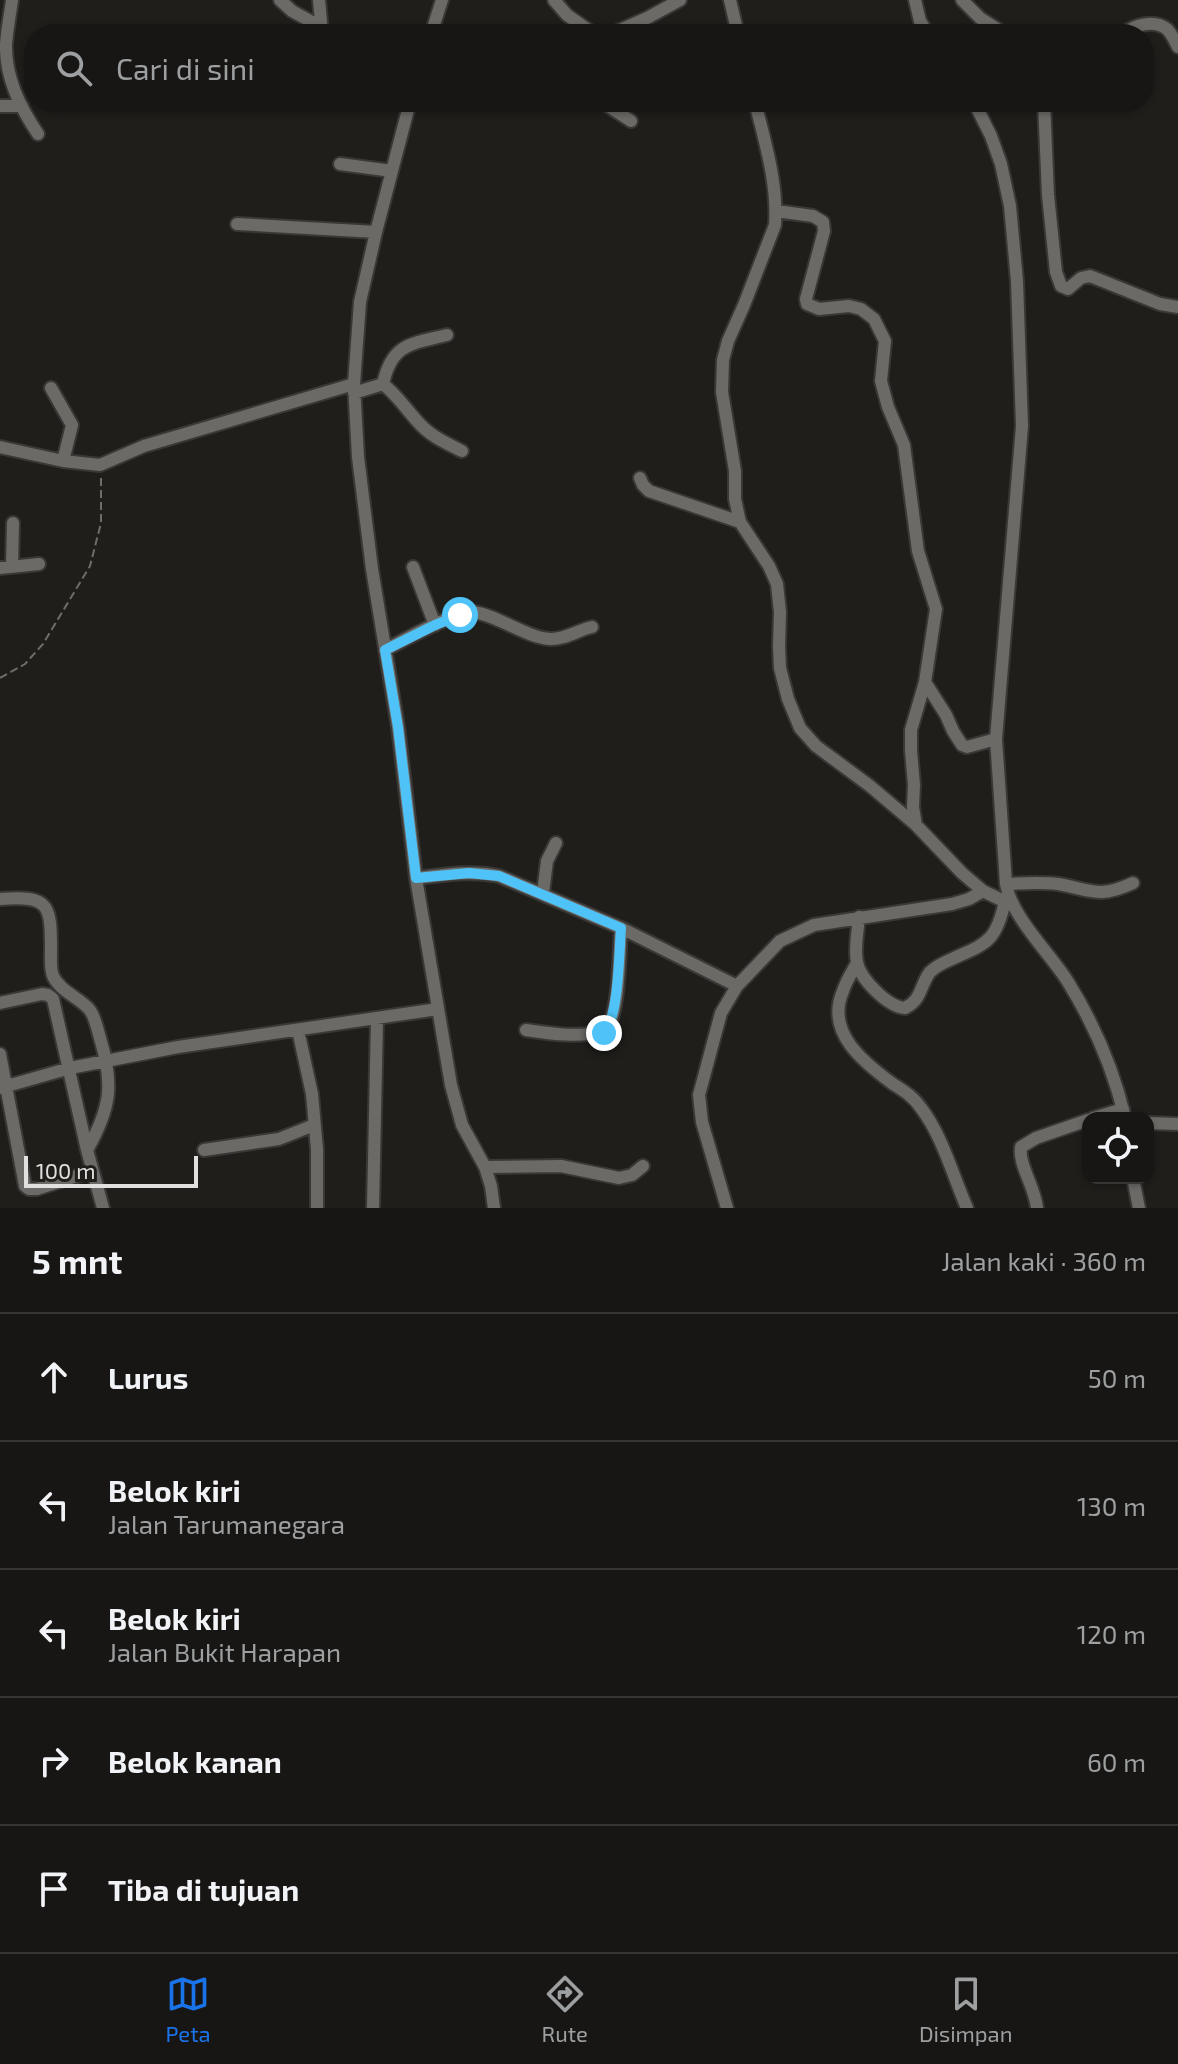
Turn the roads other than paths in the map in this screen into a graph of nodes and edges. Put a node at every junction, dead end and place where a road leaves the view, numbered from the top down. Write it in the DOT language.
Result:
graph roads {
  1 [pos="12,0"];
  2 [pos="280,0"];
  3 [pos="319,0"];
  4 [pos="442,0"];
  5 [pos="554,0"];
  6 [pos="680,0"];
  7 [pos="730,0"];
  8 [pos="915,0"];
  9 [pos="962,0"];
  10 [pos="313,24"];
  11 [pos="321,24"];
  12 [pos="434,24"];
  13 [pos="580,24"];
  14 [pos="634,24"];
  15 [pos="736,24"];
  16 [pos="922,24"];
  17 [pos="989,24"];
  18 [pos="1154,24"];
  19 [pos="1178,47"];
  20 [pos="0,106"];
  21 [pos="22,106"];
  22 [pos="24,110"];
  23 [pos="25,112"];
  24 [pos="407,112"];
  25 [pos="617,112"];
  26 [pos="757,112"];
  27 [pos="979,112"];
  28 [pos="1044,112"];
  29 [pos="631,121"];
  30 [pos="38,134"];
  31 [pos="340,164"];
  32 [pos="392,171"];
  33 [pos="776,211"];
  34 [pos="237,224"];
  35 [pos="376,232"];
  36 [pos="1178,307"];
  37 [pos="447,335"];
  38 [pos="383,384"];
  39 [pos="51,388"];
  40 [pos="354,389"];
  41 [pos="0,447"];
  42 [pos="462,451"];
  43 [pos="63,461"];
  44 [pos="640,478"];
  45 [pos="740,522"];
  46 [pos="13,523"];
  47 [pos="39,564"];
  48 [pos="6,567"];
  49 [pos="413,567"];
  50 [pos="435,625"];
  51 [pos="592,627"];
  52 [pos="385,650"];
  53 [pos="925,682"];
  54 [pos="996,739"];
  55 [pos="916,825"];
  56 [pos="556,843"];
  57 [pos="416,878"];
  58 [pos="1133,883"];
  59 [pos="1006,884"];
  60 [pos="983,891"];
  61 [pos="543,893"];
  62 [pos="0,899"];
  63 [pos="1009,903"];
  64 [pos="859,917"];
  65 [pos="621,928"];
  66 [pos="857,963"];
  67 [pos="737,986"];
  68 [pos="0,1003"];
  69 [pos="438,1009"];
  70 [pos="377,1019"];
  71 [pos="298,1030"];
  72 [pos="526,1030"];
  73 [pos="0,1054"];
  74 [pos="107,1060"];
  75 [pos="70,1068"];
  76 [pos="4,1087"];
  77 [pos="1124,1112"];
  78 [pos="1082,1122"];
  79 [pos="1154,1123"];
  80 [pos="1178,1124"];
  81 [pos="314,1125"];
  82 [pos="87,1150"];
  83 [pos="204,1150"];
  84 [pos="643,1166"];
  85 [pos="485,1167"];
  86 [pos="92,1171"];
  87 [pos="1134,1184"];
  88 [pos="103,1208"];
  89 [pos="317,1208"];
  90 [pos="373,1208"];
  91 [pos="494,1208"];
  92 [pos="727,1208"];
  93 [pos="967,1208"];
  94 [pos="1037,1208"];
  95 [pos="1139,1208"];
  1 -- 21 [label="street"];
  2 -- 10 [label="street"];
  3 -- 11 [label="street"];
  4 -- 12 [label="street"];
  5 -- 13 [label="street"];
  6 -- 14 [label="street"];
  7 -- 15 [label="street"];
  8 -- 16 [label="street"];
  9 -- 17 [label="street"];
  18 -- 19 [label="street"];
  20 -- 21 [label="street"];
  21 -- 22 [label="street"];
  23 -- 30 [label="street"];
  24 -- 32 [label="street"];
  25 -- 29 [label="street"];
  26 -- 33 [label="street"];
  27 -- 54 [label="street"];
  28 -- 36 [label="street"];
  31 -- 32 [label="street"];
  32 -- 35 [label="street"];
  33 -- 45 [label="street"];
  33 -- 53 [label="street"];
  34 -- 35 [label="street"];
  35 -- 40 [label="street"];
  37 -- 38 [label="street"];
  38 -- 40 [label="street"];
  38 -- 42 [label="street"];
  39 -- 43 [label="street"];
  40 -- 43 [label="street"];
  40 -- 52 [label="street"];
  41 -- 43 [label="street"];
  44 -- 45 [label="street"];
  45 -- 55 [label="street"];
  46 -- 48 [label="street"];
  47 -- 48 [label="street"];
  49 -- 50 [label="street"];
  50 -- 51 [label="street"];
  50 -- 52 [label="street"];
  52 -- 57 [label="street"];
  53 -- 54 [label="street"];
  53 -- 55 [label="street"];
  54 -- 59 [label="street"];
  55 -- 60 [label="street"];
  56 -- 61 [label="street"];
  57 -- 61 [label="street"];
  57 -- 69 [label="street"];
  58 -- 59 [label="street"];
  59 -- 63 [label="street"];
  60 -- 63 [label="street"];
  60 -- 64 [label="street"];
  61 -- 65 [label="street"];
  62 -- 74 [label="street"];
  63 -- 66 [label="street"];
  63 -- 77 [label="street"];
  64 -- 66 [label="street"];
  64 -- 67 [label="street"];
  65 -- 67 [label="street"];
  65 -- 72 [label="street"];
  66 -- 93 [label="street"];
  67 -- 92 [label="street"];
  68 -- 75 [label="street"];
  69 -- 70 [label="street"];
  69 -- 85 [label="street"];
  70 -- 71 [label="street"];
  70 -- 90 [label="street"];
  71 -- 74 [label="street"];
  71 -- 81 [label="street"];
  73 -- 76 [label="street"];
  74 -- 75 [label="street"];
  74 -- 82 [label="street"];
  75 -- 76 [label="street"];
  75 -- 82 [label="street"];
  76 -- 86 [label="street"];
  78 -- 94 [label="street"];
  79 -- 80 [label="street"];
  81 -- 83 [label="street"];
  81 -- 89 [label="street"];
  82 -- 86 [label="street"];
  84 -- 85 [label="street"];
  85 -- 91 [label="street"];
  86 -- 88 [label="street"];
  87 -- 95 [label="street"];
}
